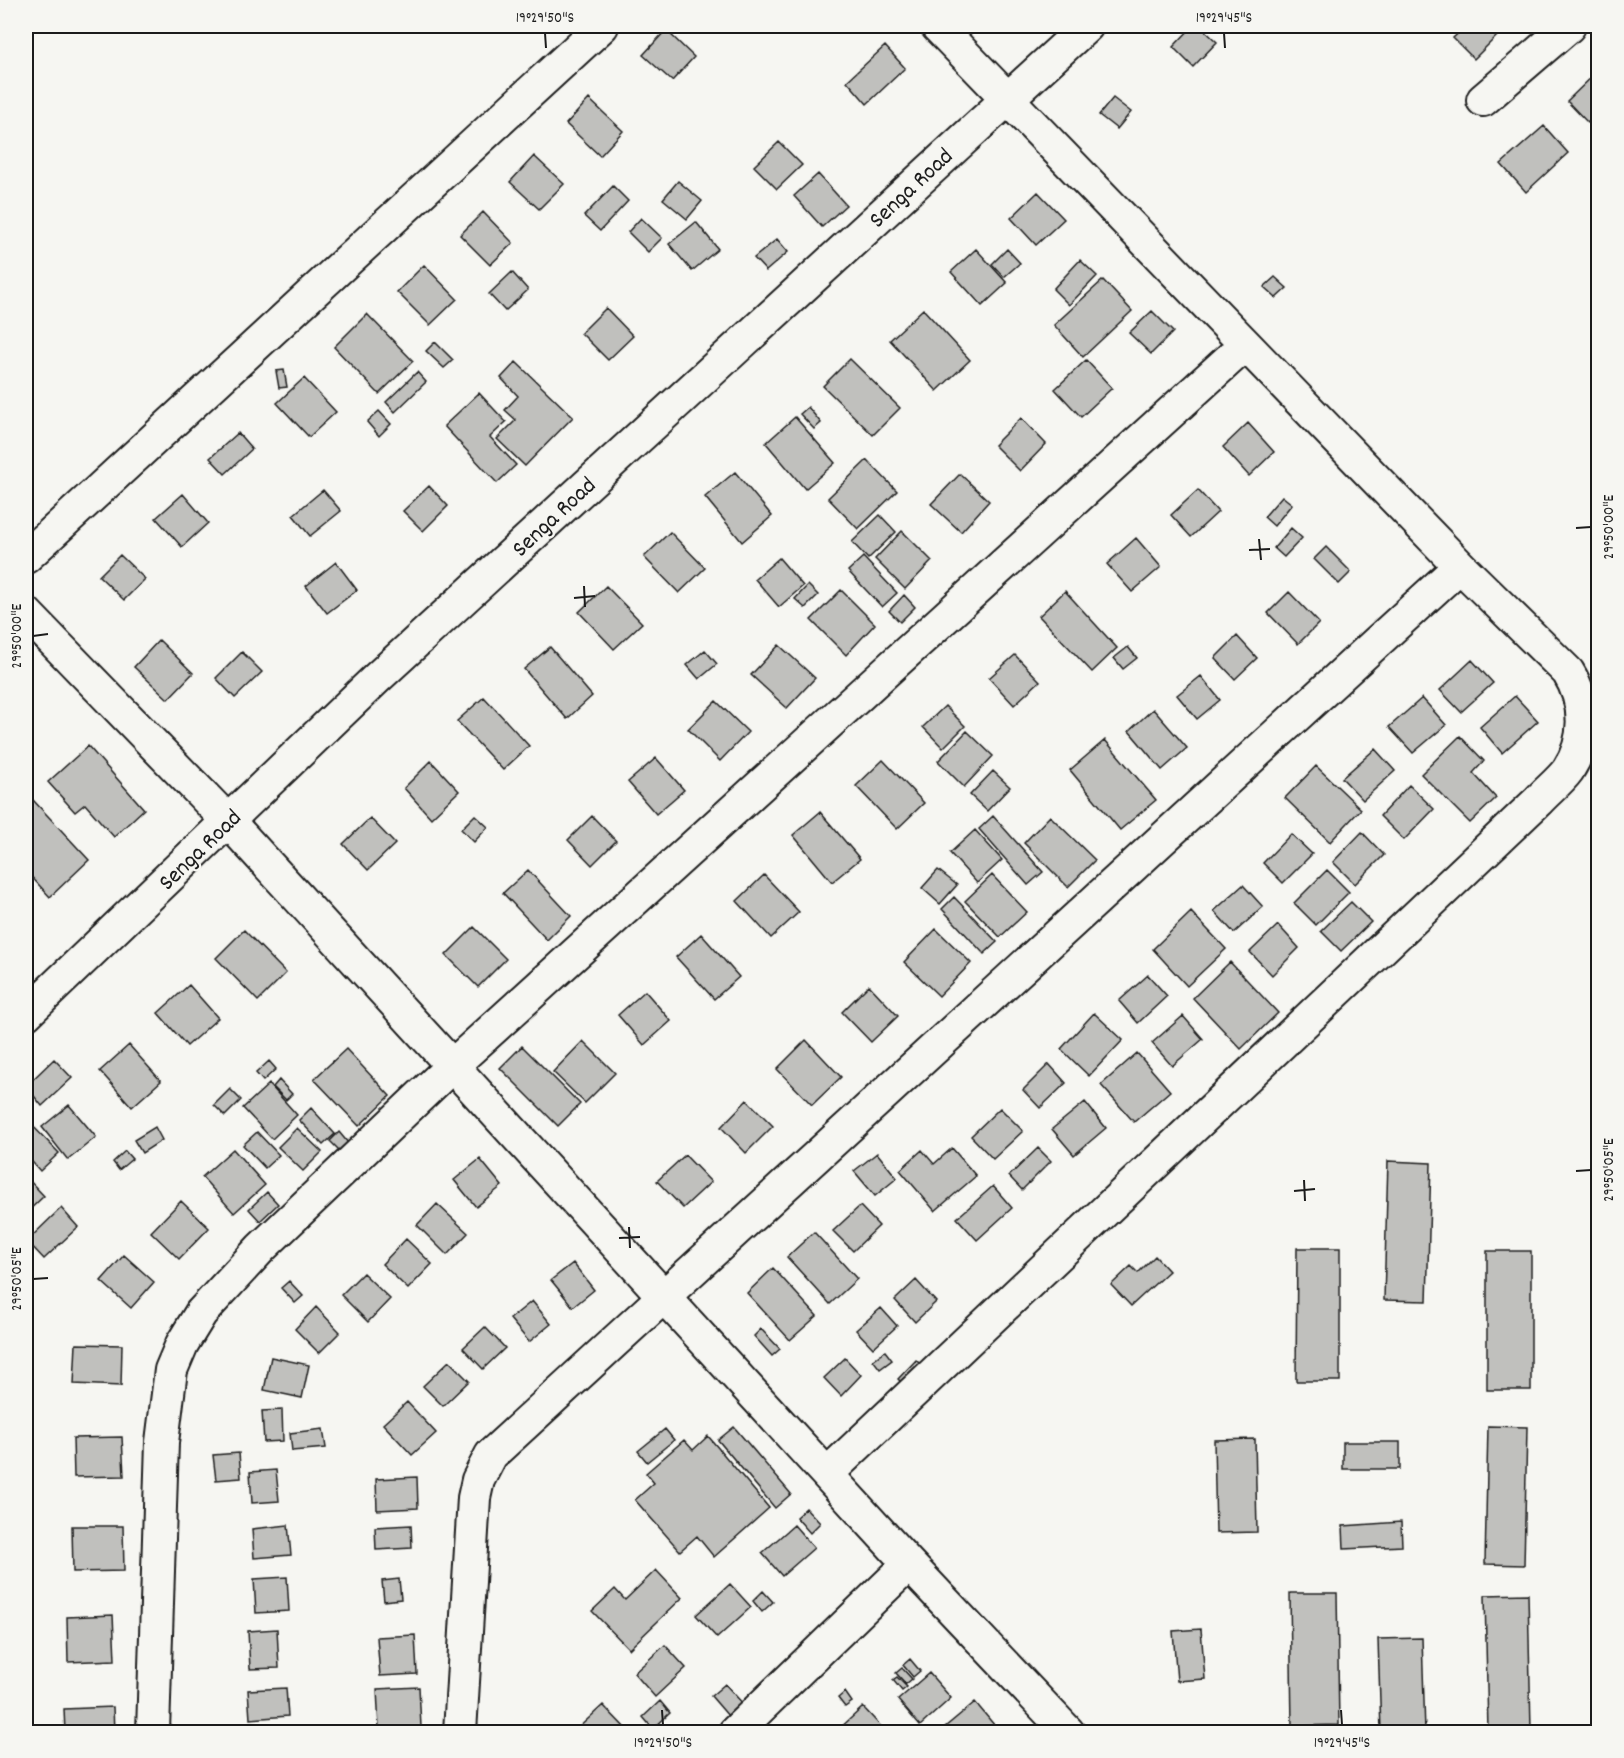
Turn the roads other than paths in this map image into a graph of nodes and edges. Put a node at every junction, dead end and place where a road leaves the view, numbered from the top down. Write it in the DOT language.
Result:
graph roads {
  1 [pos="602,26"];
  2 [pos="937,26"];
  3 [pos="1087,26"];
  4 [pos="1569,26"];
  5 [pos="1006,98"];
  6 [pos="1483,100"];
  7 [pos="1245,345"];
  8 [pos="26,557"];
  9 [pos="1460,566"];
  10 [pos="26,613"];
  11 [pos="228,821"];
  12 [pos="26,1014"];
  13 [pos="453,1065"];
  14 [pos="662,1296"];
  15 [pos="827,1474"];
  16 [pos="909,1564"];
  17 [pos="153,1732"];
  18 [pos="460,1732"];
  19 [pos="735,1732"];
  20 [pos="1068,1732"];
  1 -- 8 [label="street"];
  2 -- 5 [label="street"];
  3 -- 5 [label="street, Senga Road"];
  4 -- 6 [label="street"];
  5 -- 7 [label="street"];
  5 -- 11 [label="street, Senga Road"];
  7 -- 9 [label="street"];
  7 -- 13 [label="street"];
  9 -- 14 [label="street"];
  9 -- 15 [label="street"];
  10 -- 11 [label="street"];
  11 -- 12 [label="street, Senga Road"];
  11 -- 13 [label="street"];
  13 -- 14 [label="street"];
  13 -- 17 [label="street"];
  14 -- 15 [label="street"];
  14 -- 18 [label="street"];
  15 -- 16 [label="street"];
  16 -- 19 [label="street"];
  16 -- 20 [label="street"];
}
